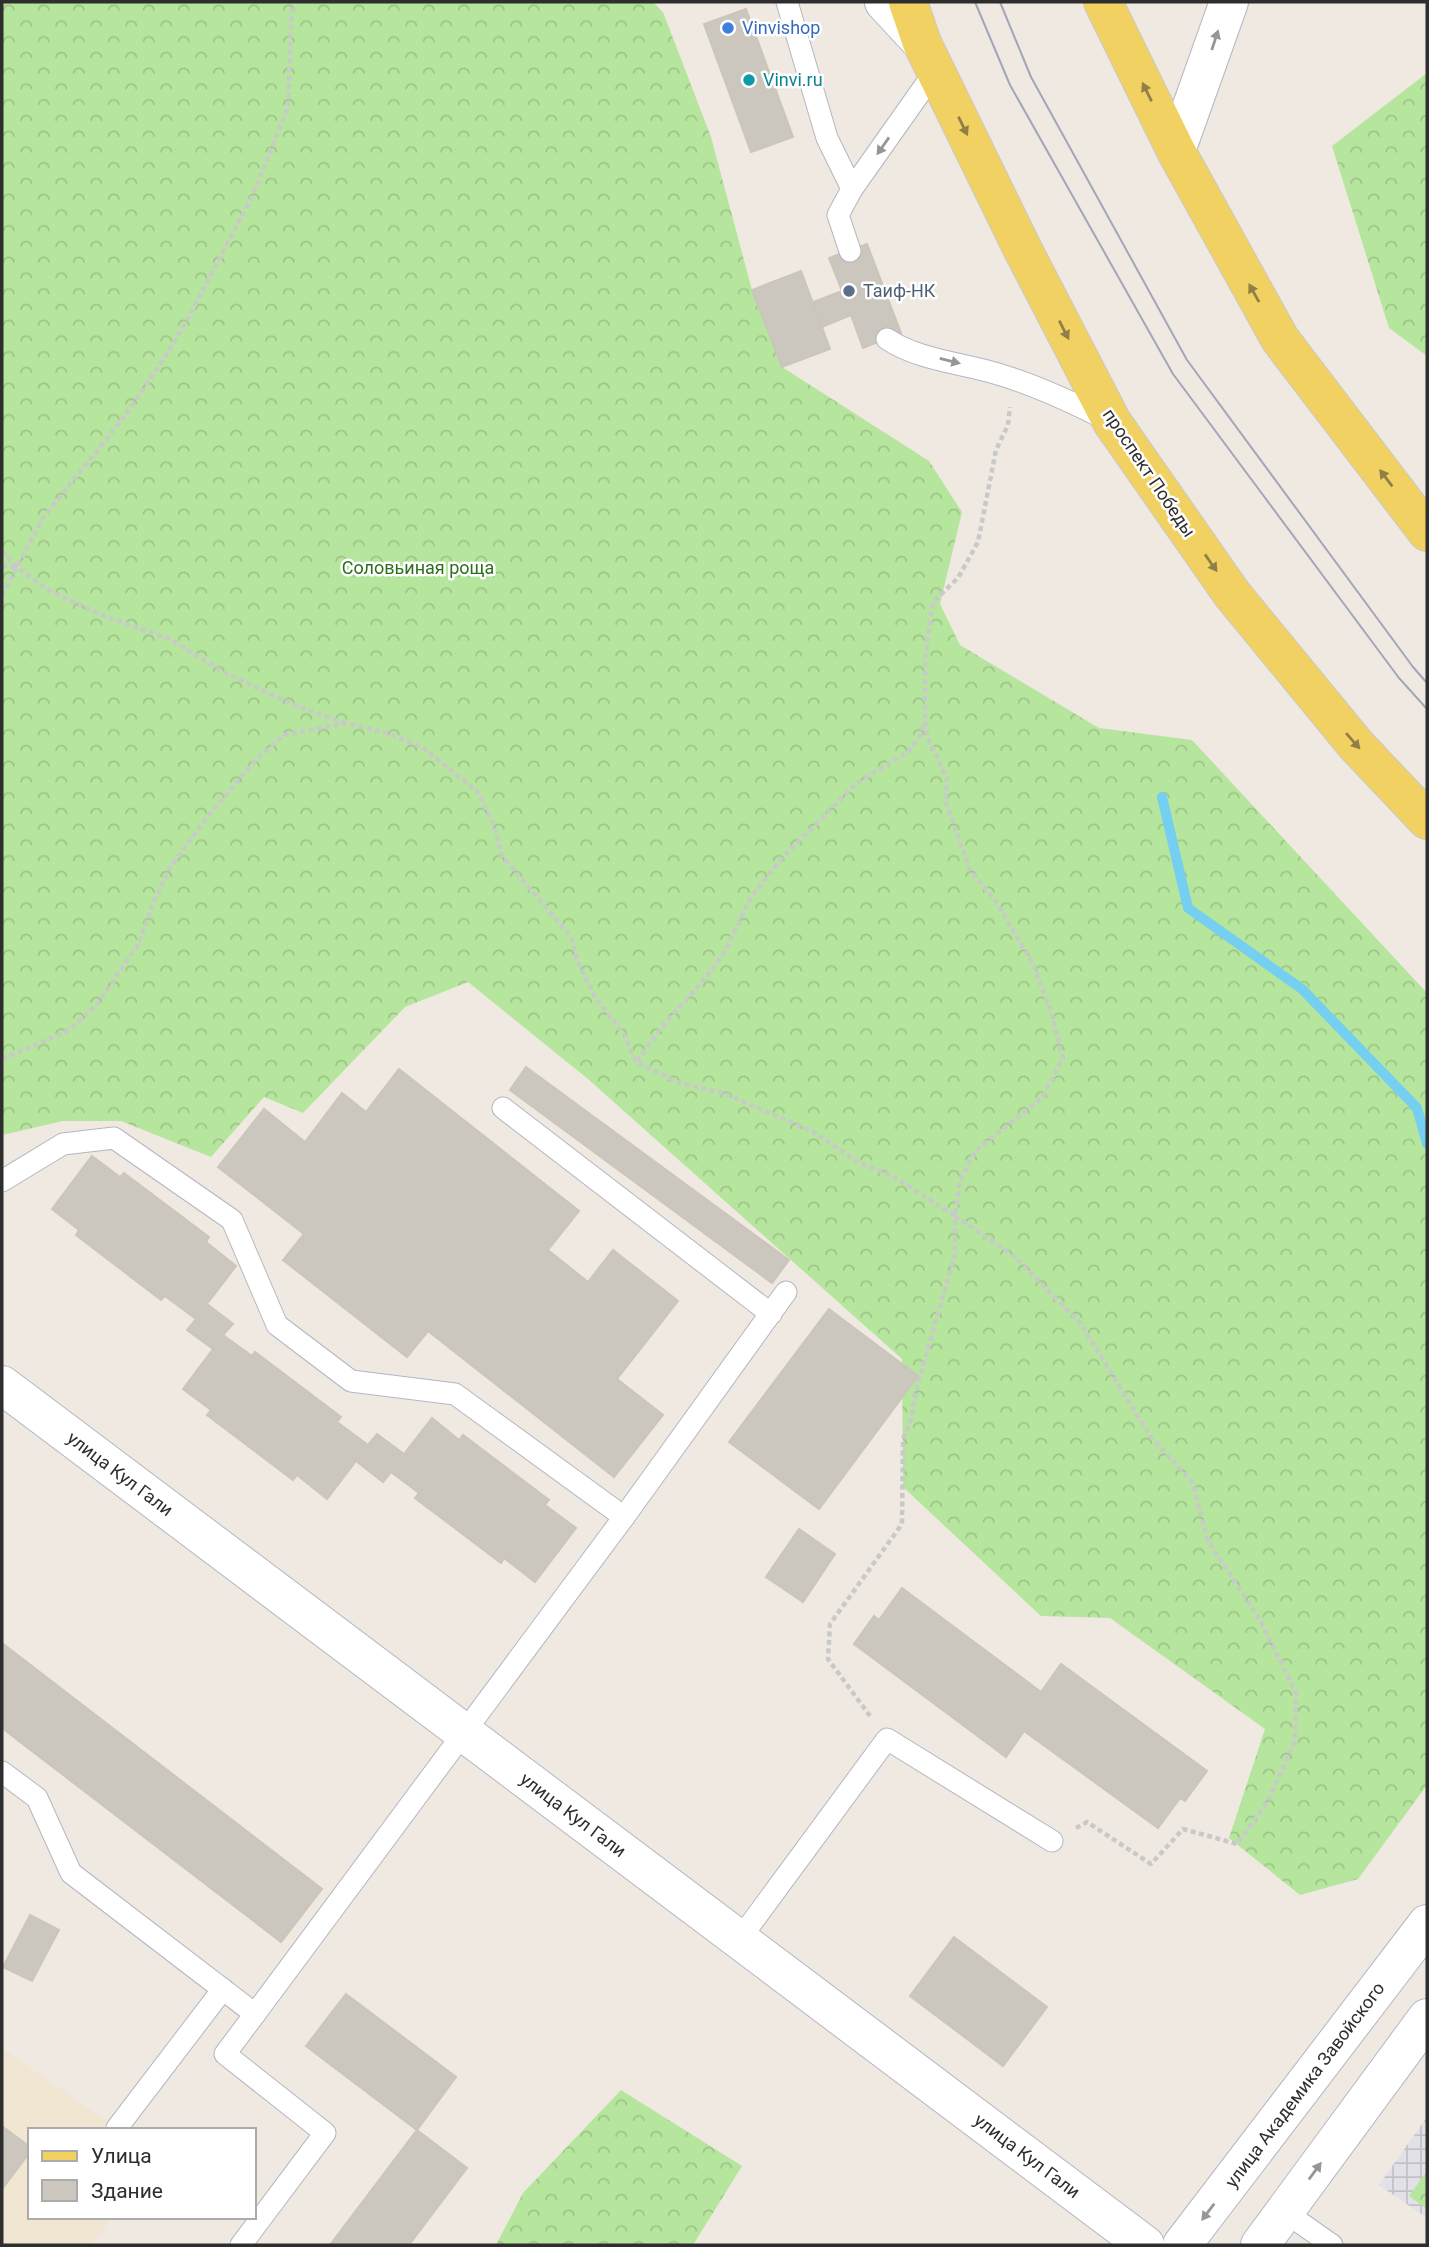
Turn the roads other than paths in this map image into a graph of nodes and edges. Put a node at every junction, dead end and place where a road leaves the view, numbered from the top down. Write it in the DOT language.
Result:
graph roads {
  1 [pos="787,2"];
  2 [pos="884,2"];
  3 [pos="908,2"];
  4 [pos="1103,2"];
  5 [pos="1229,2"];
  6 [pos="929,56"];
  7 [pos="1176,151"];
  8 [pos="852,189"];
  9 [pos="849,251"];
  10 [pos="887,339"];
  11 [pos="1112,422"];
  12 [pos="1427,532"];
  13 [pos="1427,820"];
  14 [pos="503,1108"];
  15 [pos="2,1181"];
  16 [pos="786,1292"];
  17 [pos="771,1314"];
  18 [pos="2,1385"];
  19 [pos="624,1517"];
  20 [pos="464,1733"];
  21 [pos="2,1772"];
  22 [pos="1052,1840"];
  23 [pos="1427,1924"];
  24 [pos="739,1940"];
  25 [pos="222,1989"];
  26 [pos="255,2014"];
  27 [pos="1427,2018"];
  28 [pos="117,2128"];
  29 [pos="1285,2212"];
  30 [pos="242,2245"];
  31 [pos="1145,2245"];
  32 [pos="1182,2245"];
  33 [pos="1260,2245"];
  34 [pos="1332,2245"];
  1 -- 8 [label="lane"];
  2 -- 6 [label="street"];
  3 -- 6 [label="main road, проспект Победы"];
  7 -- 4 [label="main road, one-way"];
  7 -- 5 [label="street, one-way"];
  6 -- 8 [label="lane, one-way"];
  6 -- 11 [label="main road, проспект Победы, one-way"];
  12 -- 7 [label="main road, one-way"];
  8 -- 9 [label="lane"];
  10 -- 11 [label="lane, one-way"];
  11 -- 13 [label="main road, проспект Победы, one-way"];
  14 -- 17 [label="lane"];
  15 -- 19 [label="lane"];
  16 -- 17 [label="lane"];
  17 -- 19 [label="lane"];
  18 -- 20 [label="street, улица Кул Гали"];
  19 -- 20 [label="lane"];
  20 -- 24 [label="street, улица Кул Гали"];
  20 -- 26 [label="lane"];
  21 -- 25 [label="lane"];
  22 -- 24 [label="lane"];
  23 -- 32 [label="street, улица Академика Завойского, one-way"];
  24 -- 31 [label="street, улица Кул Гали"];
  25 -- 26 [label="lane"];
  25 -- 28 [label="lane"];
  26 -- 30 [label="lane"];
  29 -- 27 [label="street, one-way"];
  29 -- 33 [label="street"];
  29 -- 34 [label="lane"];
}
